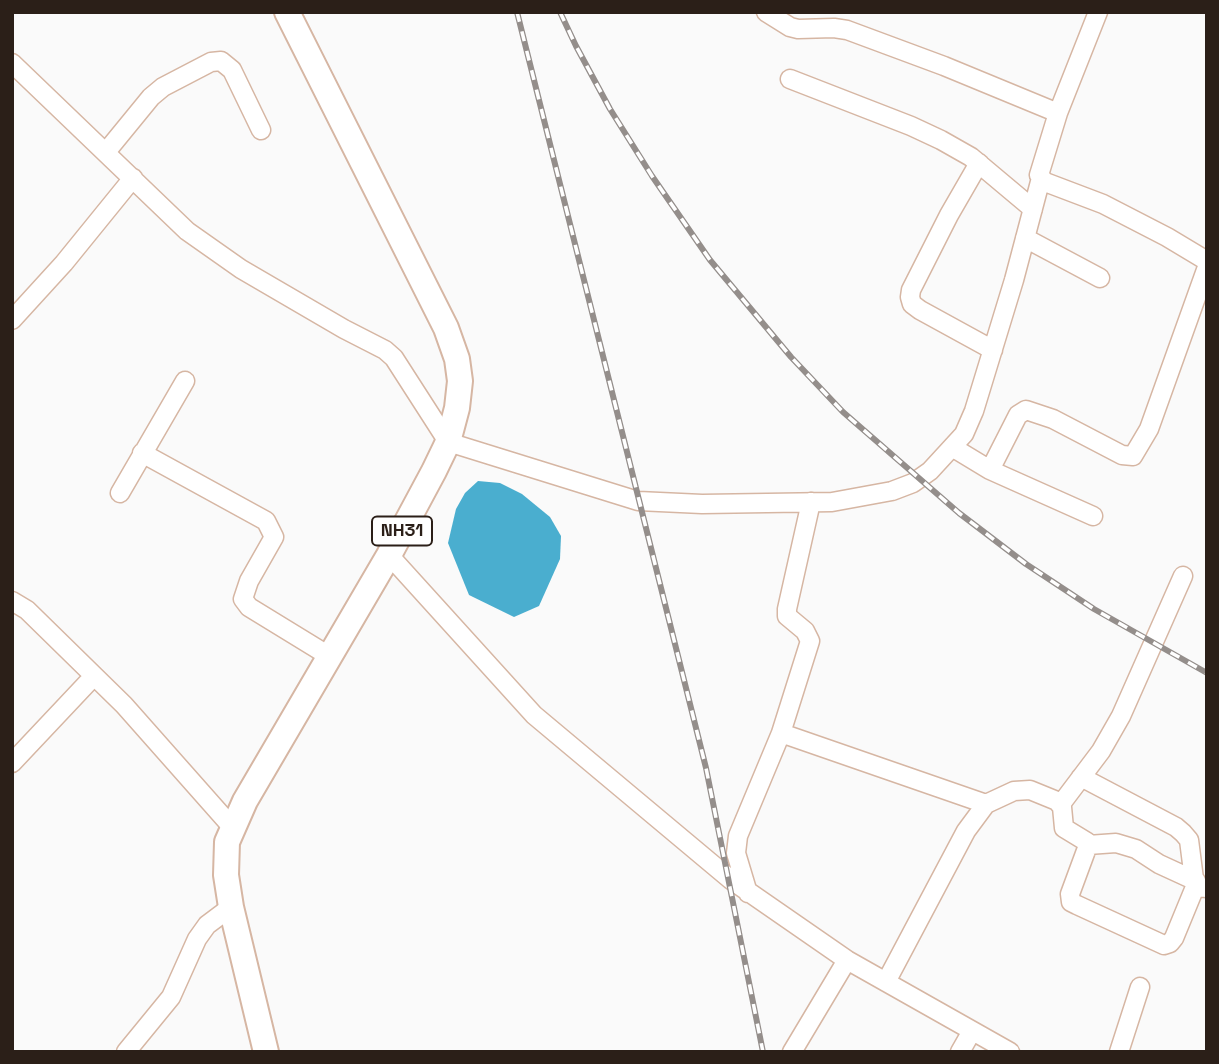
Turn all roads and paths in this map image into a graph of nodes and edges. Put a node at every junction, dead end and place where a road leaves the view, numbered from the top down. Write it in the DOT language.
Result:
graph roads {
  1 [pos="287,12"];
  2 [pos="766,12"];
  3 [pos="1098,12"];
  4 [pos="12,63"];
  5 [pos="790,79"];
  6 [pos="1058,113"];
  7 [pos="261,130"];
  8 [pos="106,152"];
  9 [pos="979,163"];
  10 [pos="133,178"];
  11 [pos="1041,178"];
  12 [pos="1033,209"];
  13 [pos="1025,238"];
  14 [pos="1207,264"];
  15 [pos="1100,278"];
  16 [pos="12,320"];
  17 [pos="993,349"];
  18 [pos="185,381"];
  19 [pos="448,442"];
  20 [pos="952,447"];
  21 [pos="142,453"];
  22 [pos="989,470"];
  23 [pos="120,493"];
  24 [pos="811,502"];
  25 [pos="1093,516"];
  26 [pos="389,555"];
  27 [pos="1183,576"];
  28 [pos="12,601"];
  29 [pos="329,656"];
  30 [pos="94,676"];
  31 [pos="781,733"];
  32 [pos="12,763"];
  33 [pos="1081,777"];
  34 [pos="986,804"];
  35 [pos="1061,804"];
  36 [pos="232,827"];
  37 [pos="1088,845"];
  38 [pos="1199,885"];
  39 [pos="748,893"];
  40 [pos="231,907"];
  41 [pos="846,960"];
  42 [pos="886,982"];
  43 [pos="1140,987"];
  44 [pos="972,1031"];
  45 [pos="126,1052"];
  46 [pos="266,1052"];
  47 [pos="792,1052"];
  48 [pos="960,1052"];
  49 [pos="1010,1052"];
  50 [pos="1119,1052"];
  1 -- 19 [label="highway, NH31"];
  2 -- 6 [label="street"];
  3 -- 6 [label="street"];
  4 -- 8 [label="street"];
  5 -- 9 [label="street"];
  6 -- 11 [label="street"];
  7 -- 8 [label="street"];
  8 -- 10 [label="street"];
  9 -- 12 [label="street"];
  9 -- 17 [label="street"];
  10 -- 16 [label="street"];
  10 -- 19 [label="street"];
  11 -- 12 [label="street"];
  11 -- 14 [label="street"];
  12 -- 13 [label="street"];
  13 -- 15 [label="street"];
  13 -- 17 [label="street"];
  14 -- 22 [label="street"];
  17 -- 20 [label="street"];
  18 -- 21 [label="street"];
  19 -- 24 [label="street"];
  19 -- 26 [label="highway, NH31"];
  20 -- 22 [label="street"];
  20 -- 24 [label="street"];
  21 -- 23 [label="street"];
  21 -- 29 [label="street"];
  22 -- 25 [label="street"];
  24 -- 31 [label="street"];
  26 -- 29 [label="highway, NH31"];
  26 -- 39 [label="street"];
  27 -- 33 [label="street"];
  28 -- 30 [label="street"];
  29 -- 36 [label="highway, NH31"];
  30 -- 32 [label="street"];
  30 -- 36 [label="street"];
  31 -- 34 [label="street"];
  31 -- 39 [label="street"];
  33 -- 35 [label="street"];
  33 -- 38 [label="street"];
  34 -- 35 [label="street"];
  34 -- 42 [label="street"];
  35 -- 37 [label="street"];
  36 -- 40 [label="highway, NH31"];
  37 -- 38 [label="street"];
  37 -- 38 [label="street"];
  39 -- 41 [label="street"];
  40 -- 45 [label="street"];
  40 -- 46 [label="highway, NH31"];
  41 -- 42 [label="street"];
  41 -- 47 [label="street"];
  42 -- 44 [label="street"];
  43 -- 50 [label="street"];
  44 -- 48 [label="street"];
  44 -- 49 [label="street"];
}
